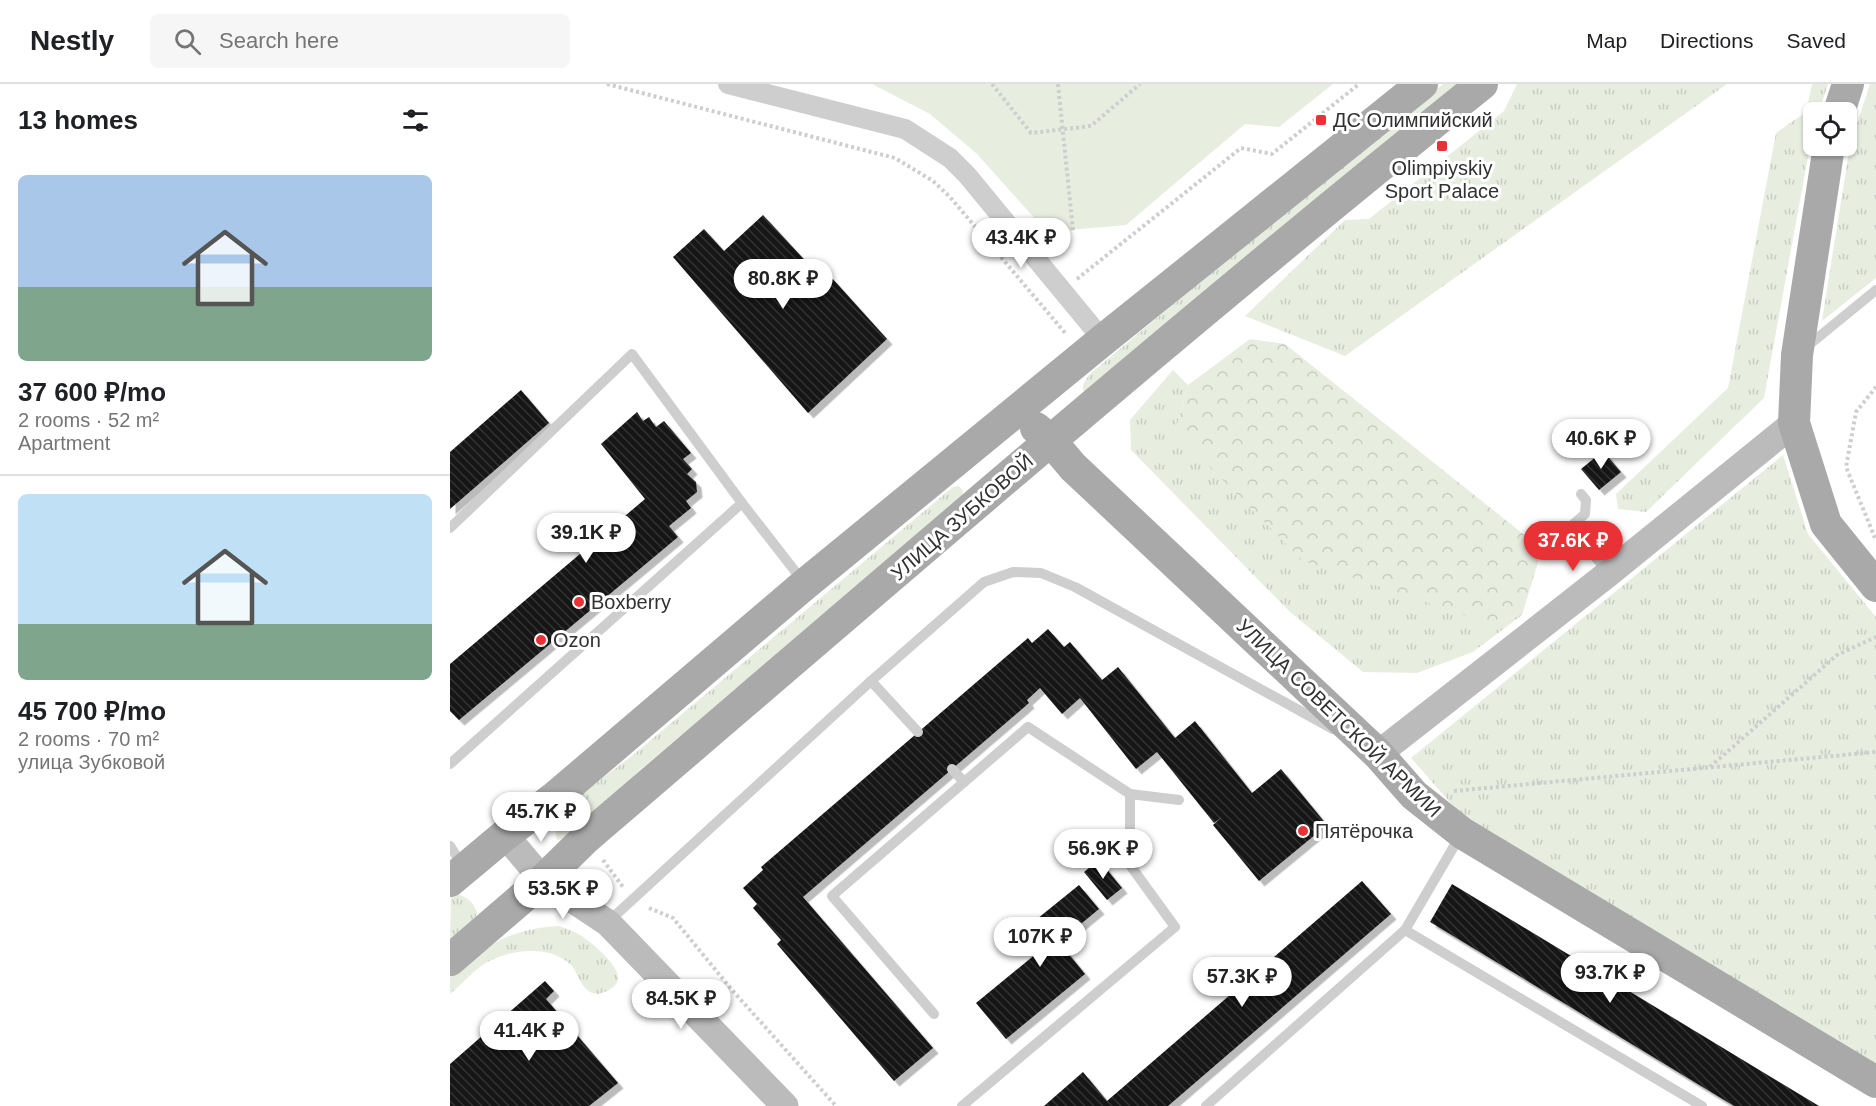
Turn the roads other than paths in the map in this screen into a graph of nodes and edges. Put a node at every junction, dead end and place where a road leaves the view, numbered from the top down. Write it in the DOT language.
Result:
graph roads {
  1 [pos="728,84"];
  2 [pos="1422,84"];
  3 [pos="1482,84"];
  4 [pos="1848,84"];
  5 [pos="1842,102"];
  6 [pos="1827,156"];
  7 [pos="1876,290"];
  8 [pos="1103,340"];
  9 [pos="1797,355"];
  10 [pos="1018,412"];
  11 [pos="1794,423"];
  12 [pos="1051,441"];
  13 [pos="1581,494"];
  14 [pos="742,503"];
  15 [pos="450,528"];
  16 [pos="1609,573"];
  17 [pos="804,585"];
  18 [pos="1876,586"];
  19 [pos="871,681"];
  20 [pos="918,732"];
  21 [pos="1378,754"];
  22 [pos="450,764"];
  23 [pos="952,769"];
  24 [pos="964,782"];
  25 [pos="1130,794"];
  26 [pos="1179,800"];
  27 [pos="1462,833"];
  28 [pos="505,835"];
  29 [pos="455,865"];
  30 [pos="543,880"];
  31 [pos="608,923"];
  32 [pos="1406,930"];
  33 [pos="450,960"];
  34 [pos="934,1014"];
  35 [pos="1876,1082"];
  36 [pos="785,1106"];
  37 [pos="962,1106"];
  38 [pos="1206,1106"];
  39 [pos="1702,1106"];
  1 -- 8 [label="street"];
  2 -- 8 [label="main road"];
  3 -- 12 [label="main road, УЛИЦА ЗУБКОВОЙ"];
  4 -- 5 [label="main road"];
  6 -- 9 [label="main road"];
  7 -- 9 [label="lane"];
  8 -- 10 [label="main road"];
  9 -- 11 [label="main road"];
  10 -- 12 [label="main road, УЛИЦА СОВЕТСКОЙ АРМИИ"];
  10 -- 17 [label="main road"];
  11 -- 16 [label="street"];
  11 -- 18 [label="main road"];
  12 -- 21 [label="main road, УЛИЦА СОВЕТСКОЙ АРМИИ"];
  12 -- 30 [label="main road, УЛИЦА ЗУБКОВОЙ"];
  13 -- 16 [label="lane"];
  14 -- 15 [label="lane"];
  14 -- 17 [label="lane"];
  14 -- 22 [label="lane"];
  16 -- 21 [label="street"];
  17 -- 28 [label="main road"];
  19 -- 20 [label="lane"];
  19 -- 21 [label="lane"];
  19 -- 31 [label="lane"];
  21 -- 27 [label="main road, УЛИЦА СОВЕТСКОЙ АРМИИ"];
  23 -- 24 [label="lane"];
  24 -- 25 [label="lane"];
  24 -- 34 [label="lane"];
  25 -- 26 [label="lane"];
  25 -- 37 [label="lane"];
  27 -- 32 [label="lane"];
  27 -- 35 [label="main road, УЛИЦА СОВЕТСКОЙ АРМИИ"];
  28 -- 29 [label="main road"];
  28 -- 30 [label="street"];
  30 -- 31 [label="street"];
  30 -- 33 [label="main road, УЛИЦА ЗУБКОВОЙ"];
  31 -- 36 [label="street"];
  32 -- 38 [label="lane"];
  32 -- 39 [label="lane"];
}
